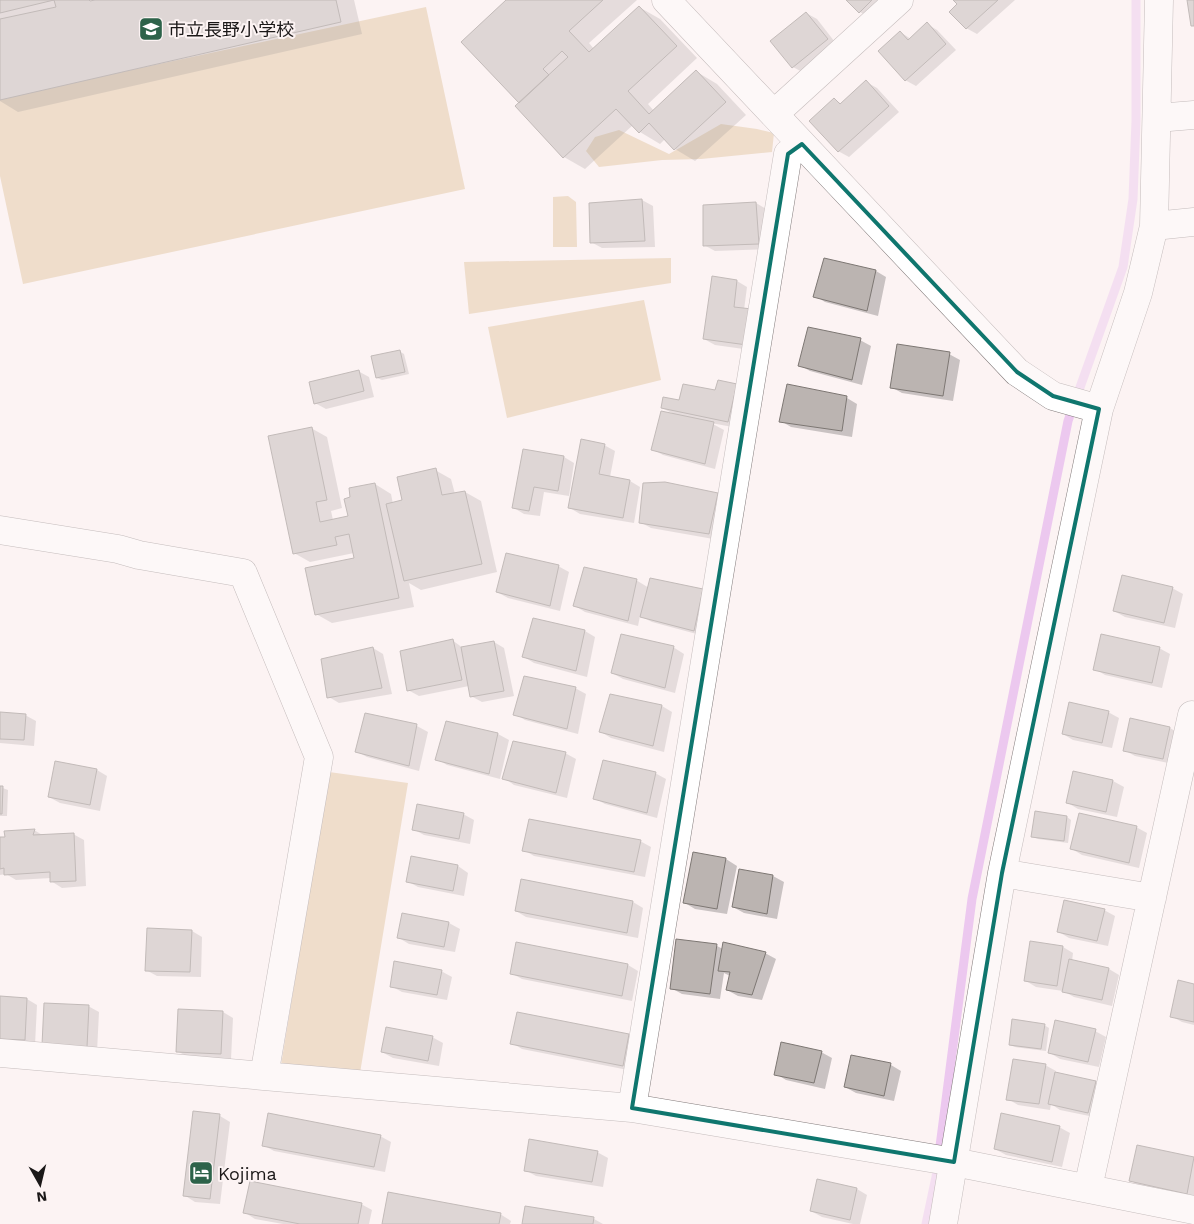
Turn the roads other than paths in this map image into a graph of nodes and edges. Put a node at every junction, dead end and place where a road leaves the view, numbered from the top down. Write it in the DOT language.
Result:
graph roads {
  1 [pos="666,0"];
  2 [pos="899,0"];
  3 [pos="1159,0"];
  4 [pos="774,114"];
  5 [pos="1194,115"];
  6 [pos="1156,118"];
  7 [pos="802,144"];
  8 [pos="1194,222"];
  9 [pos="1154,226"];
  10 [pos="1099,409"];
  11 [pos="0,530"];
  12 [pos="1192,715"];
  13 [pos="1002,872"];
  14 [pos="1152,898"];
  15 [pos="0,1053"];
  16 [pos="264,1076"];
  17 [pos="632,1108"];
  18 [pos="954,1162"];
  19 [pos="1088,1188"];
  20 [pos="1194,1210"];
  21 [pos="943,1224"];
  1 -- 4 [label="street"];
  2 -- 4 [label="street"];
  3 -- 6 [label="street"];
  4 -- 7 [label="street"];
  5 -- 6 [label="street"];
  6 -- 9 [label="street"];
  7 -- 10 [label="street"];
  7 -- 17 [label="street"];
  8 -- 9 [label="street"];
  9 -- 10 [label="street"];
  10 -- 13 [label="street"];
  11 -- 16 [label="street"];
  12 -- 14 [label="street"];
  13 -- 14 [label="street"];
  13 -- 18 [label="street"];
  14 -- 19 [label="street"];
  15 -- 16 [label="street"];
  16 -- 17 [label="street"];
  17 -- 18 [label="street"];
  18 -- 19 [label="street"];
  18 -- 21 [label="street"];
  19 -- 20 [label="street"];
}
